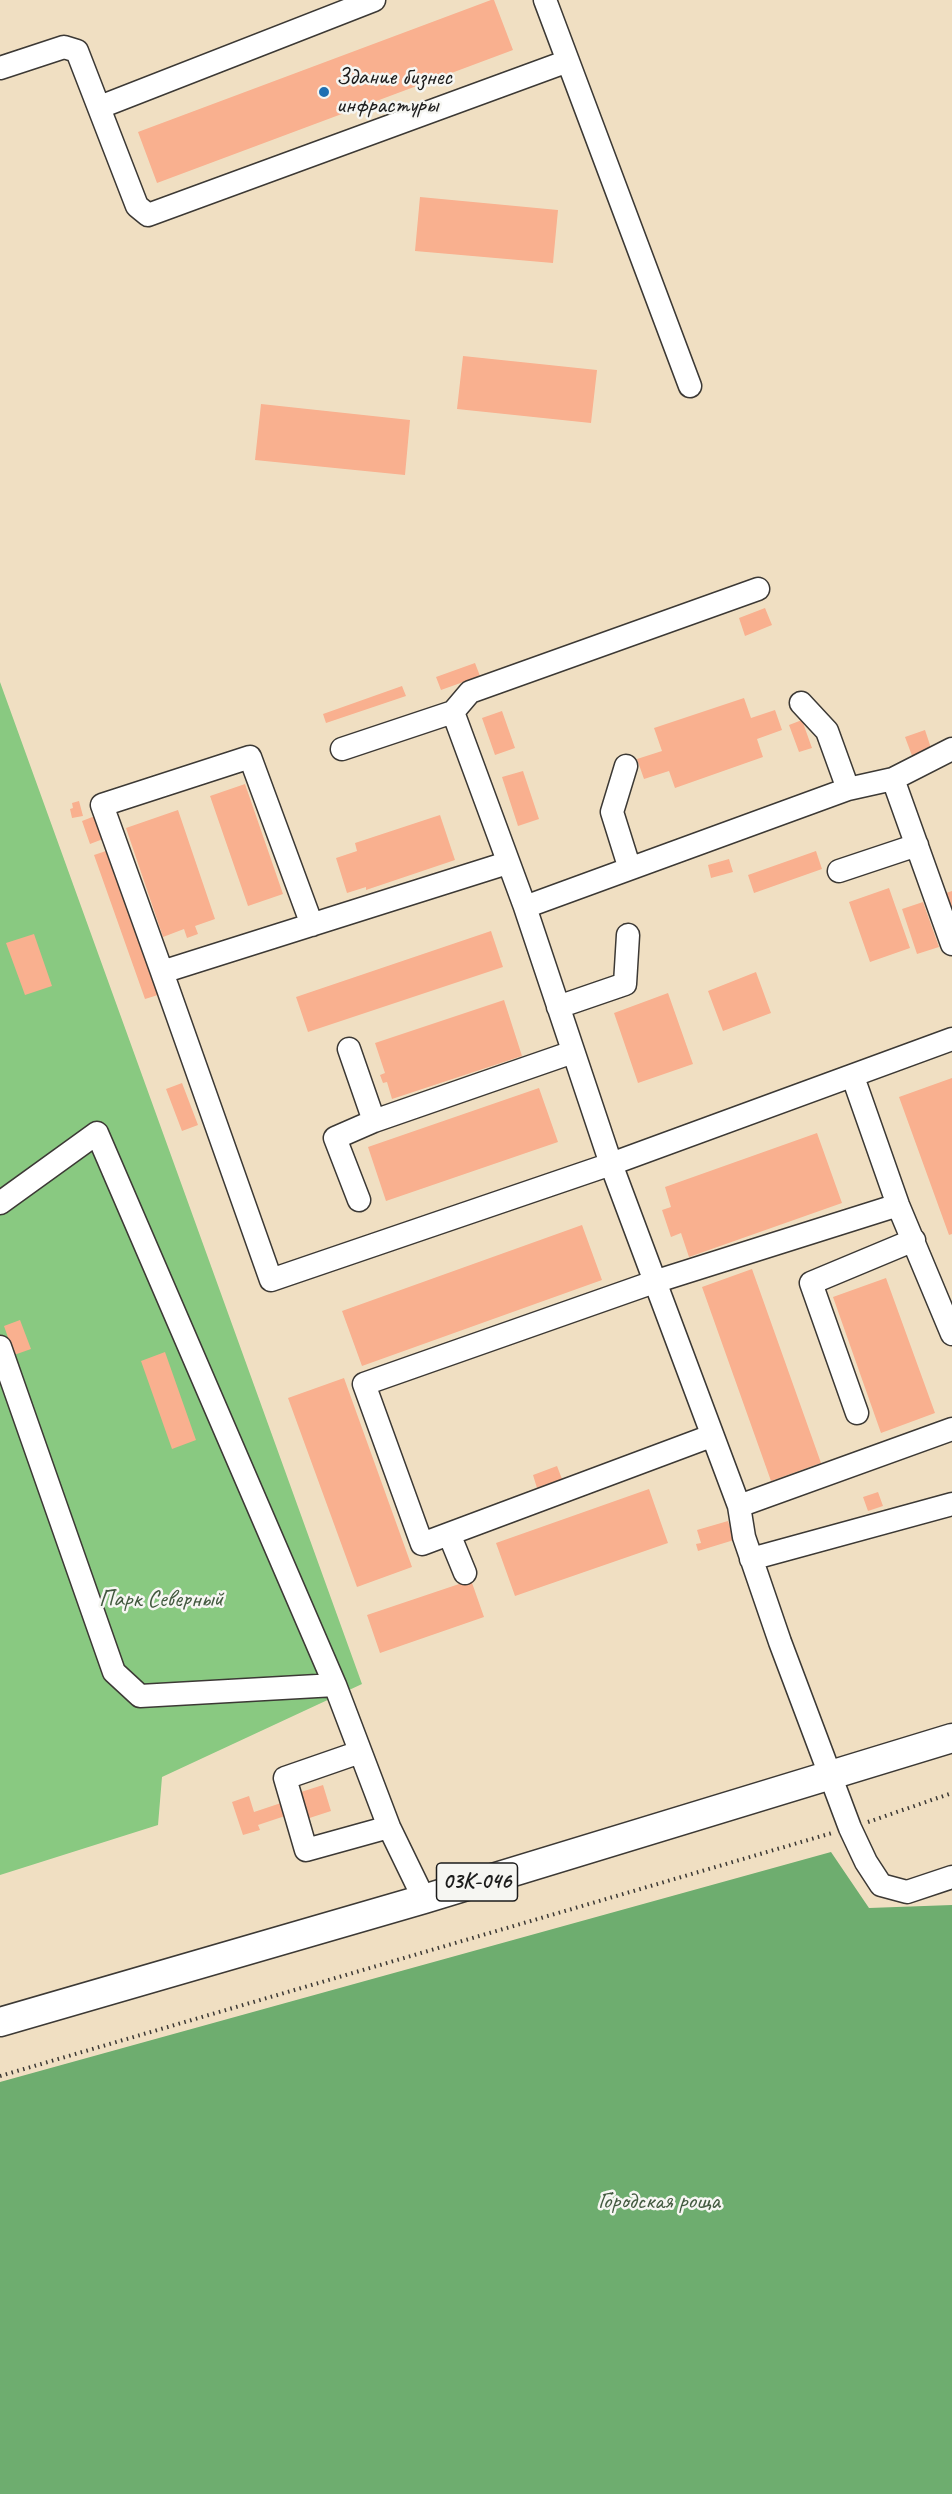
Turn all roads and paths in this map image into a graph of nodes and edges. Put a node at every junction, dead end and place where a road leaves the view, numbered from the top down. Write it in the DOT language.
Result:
graph roads {
  1 [pos="374,0"];
  2 [pos="545,0"];
  3 [pos="568,61"];
  4 [pos="0,68"];
  5 [pos="100,107"];
  6 [pos="690,386"];
  7 [pos="758,589"];
  8 [pos="801,703"];
  9 [pos="453,712"];
  10 [pos="342,749"];
  11 [pos="952,749"];
  12 [pos="627,765"];
  13 [pos="893,779"];
  14 [pos="848,789"];
  15 [pos="917,845"];
  16 [pos="507,863"];
  17 [pos="628,863"];
  18 [pos="839,871"];
  19 [pos="525,906"];
  20 [pos="312,925"];
  21 [pos="628,935"];
  22 [pos="952,944"];
  23 [pos="162,972"];
  24 [pos="558,1007"];
  25 [pos="952,1039"];
  26 [pos="349,1049"];
  27 [pos="573,1052"];
  28 [pos="854,1077"];
  29 [pos="374,1121"];
  30 [pos="611,1164"];
  31 [pos="359,1200"];
  32 [pos="0,1203"];
  33 [pos="898,1204"];
  34 [pos="914,1240"];
  35 [pos="654,1282"];
  36 [pos="951,1325"];
  37 [pos="0,1347"];
  38 [pos="858,1413"];
  39 [pos="952,1429"];
  40 [pos="711,1436"];
  41 [pos="952,1504"];
  42 [pos="739,1506"];
  43 [pos="449,1534"];
  44 [pos="751,1559"];
  45 [pos="465,1573"];
  46 [pos="335,1685"];
  47 [pos="952,1738"];
  48 [pos="360,1752"];
  49 [pos="829,1776"];
  50 [pos="952,1792"];
  51 [pos="389,1827"];
  52 [pos="850,1828"];
  53 [pos="952,1877"];
  54 [pos="424,1899"];
  55 [pos="0,2022"];
  56 [pos="0,2076"];
  1 -- 5 [label="street"];
  2 -- 3 [label="street"];
  3 -- 5 [label="street"];
  3 -- 6 [label="street"];
  4 -- 5 [label="street"];
  7 -- 9 [label="street"];
  8 -- 14 [label="street"];
  9 -- 10 [label="street"];
  9 -- 16 [label="street"];
  11 -- 13 [label="street"];
  12 -- 17 [label="street"];
  13 -- 14 [label="street"];
  13 -- 15 [label="street"];
  14 -- 19 [label="street"];
  15 -- 18 [label="street"];
  15 -- 22 [label="street"];
  16 -- 19 [label="street"];
  16 -- 20 [label="street"];
  19 -- 24 [label="street"];
  20 -- 23 [label="street"];
  20 -- 23 [label="street"];
  21 -- 24 [label="street"];
  23 -- 30 [label="street"];
  24 -- 27 [label="street"];
  25 -- 28 [label="street"];
  26 -- 29 [label="street"];
  27 -- 29 [label="street"];
  27 -- 30 [label="street"];
  28 -- 30 [label="street"];
  28 -- 33 [label="street"];
  29 -- 31 [label="street"];
  30 -- 35 [label="street"];
  32 -- 46 [label="street"];
  33 -- 34 [label="street"];
  33 -- 35 [label="street"];
  34 -- 36 [label="street"];
  34 -- 38 [label="street"];
  35 -- 40 [label="street"];
  35 -- 43 [label="street"];
  37 -- 46 [label="street"];
  39 -- 42 [label="street"];
  40 -- 42 [label="street"];
  40 -- 43 [label="street"];
  41 -- 44 [label="street"];
  42 -- 44 [label="street"];
  43 -- 45 [label="street"];
  44 -- 49 [label="street"];
  46 -- 48 [label="street"];
  47 -- 49 [label="main road, 03К-046"];
  48 -- 51 [label="street"];
  48 -- 51 [label="street"];
  49 -- 52 [label="street"];
  49 -- 54 [label="main road, 03К-046"];
  50 -- 52 [label="path"];
  51 -- 54 [label="street"];
  52 -- 53 [label="street"];
  52 -- 56 [label="path"];
  54 -- 55 [label="main road, 03К-046"];
}
